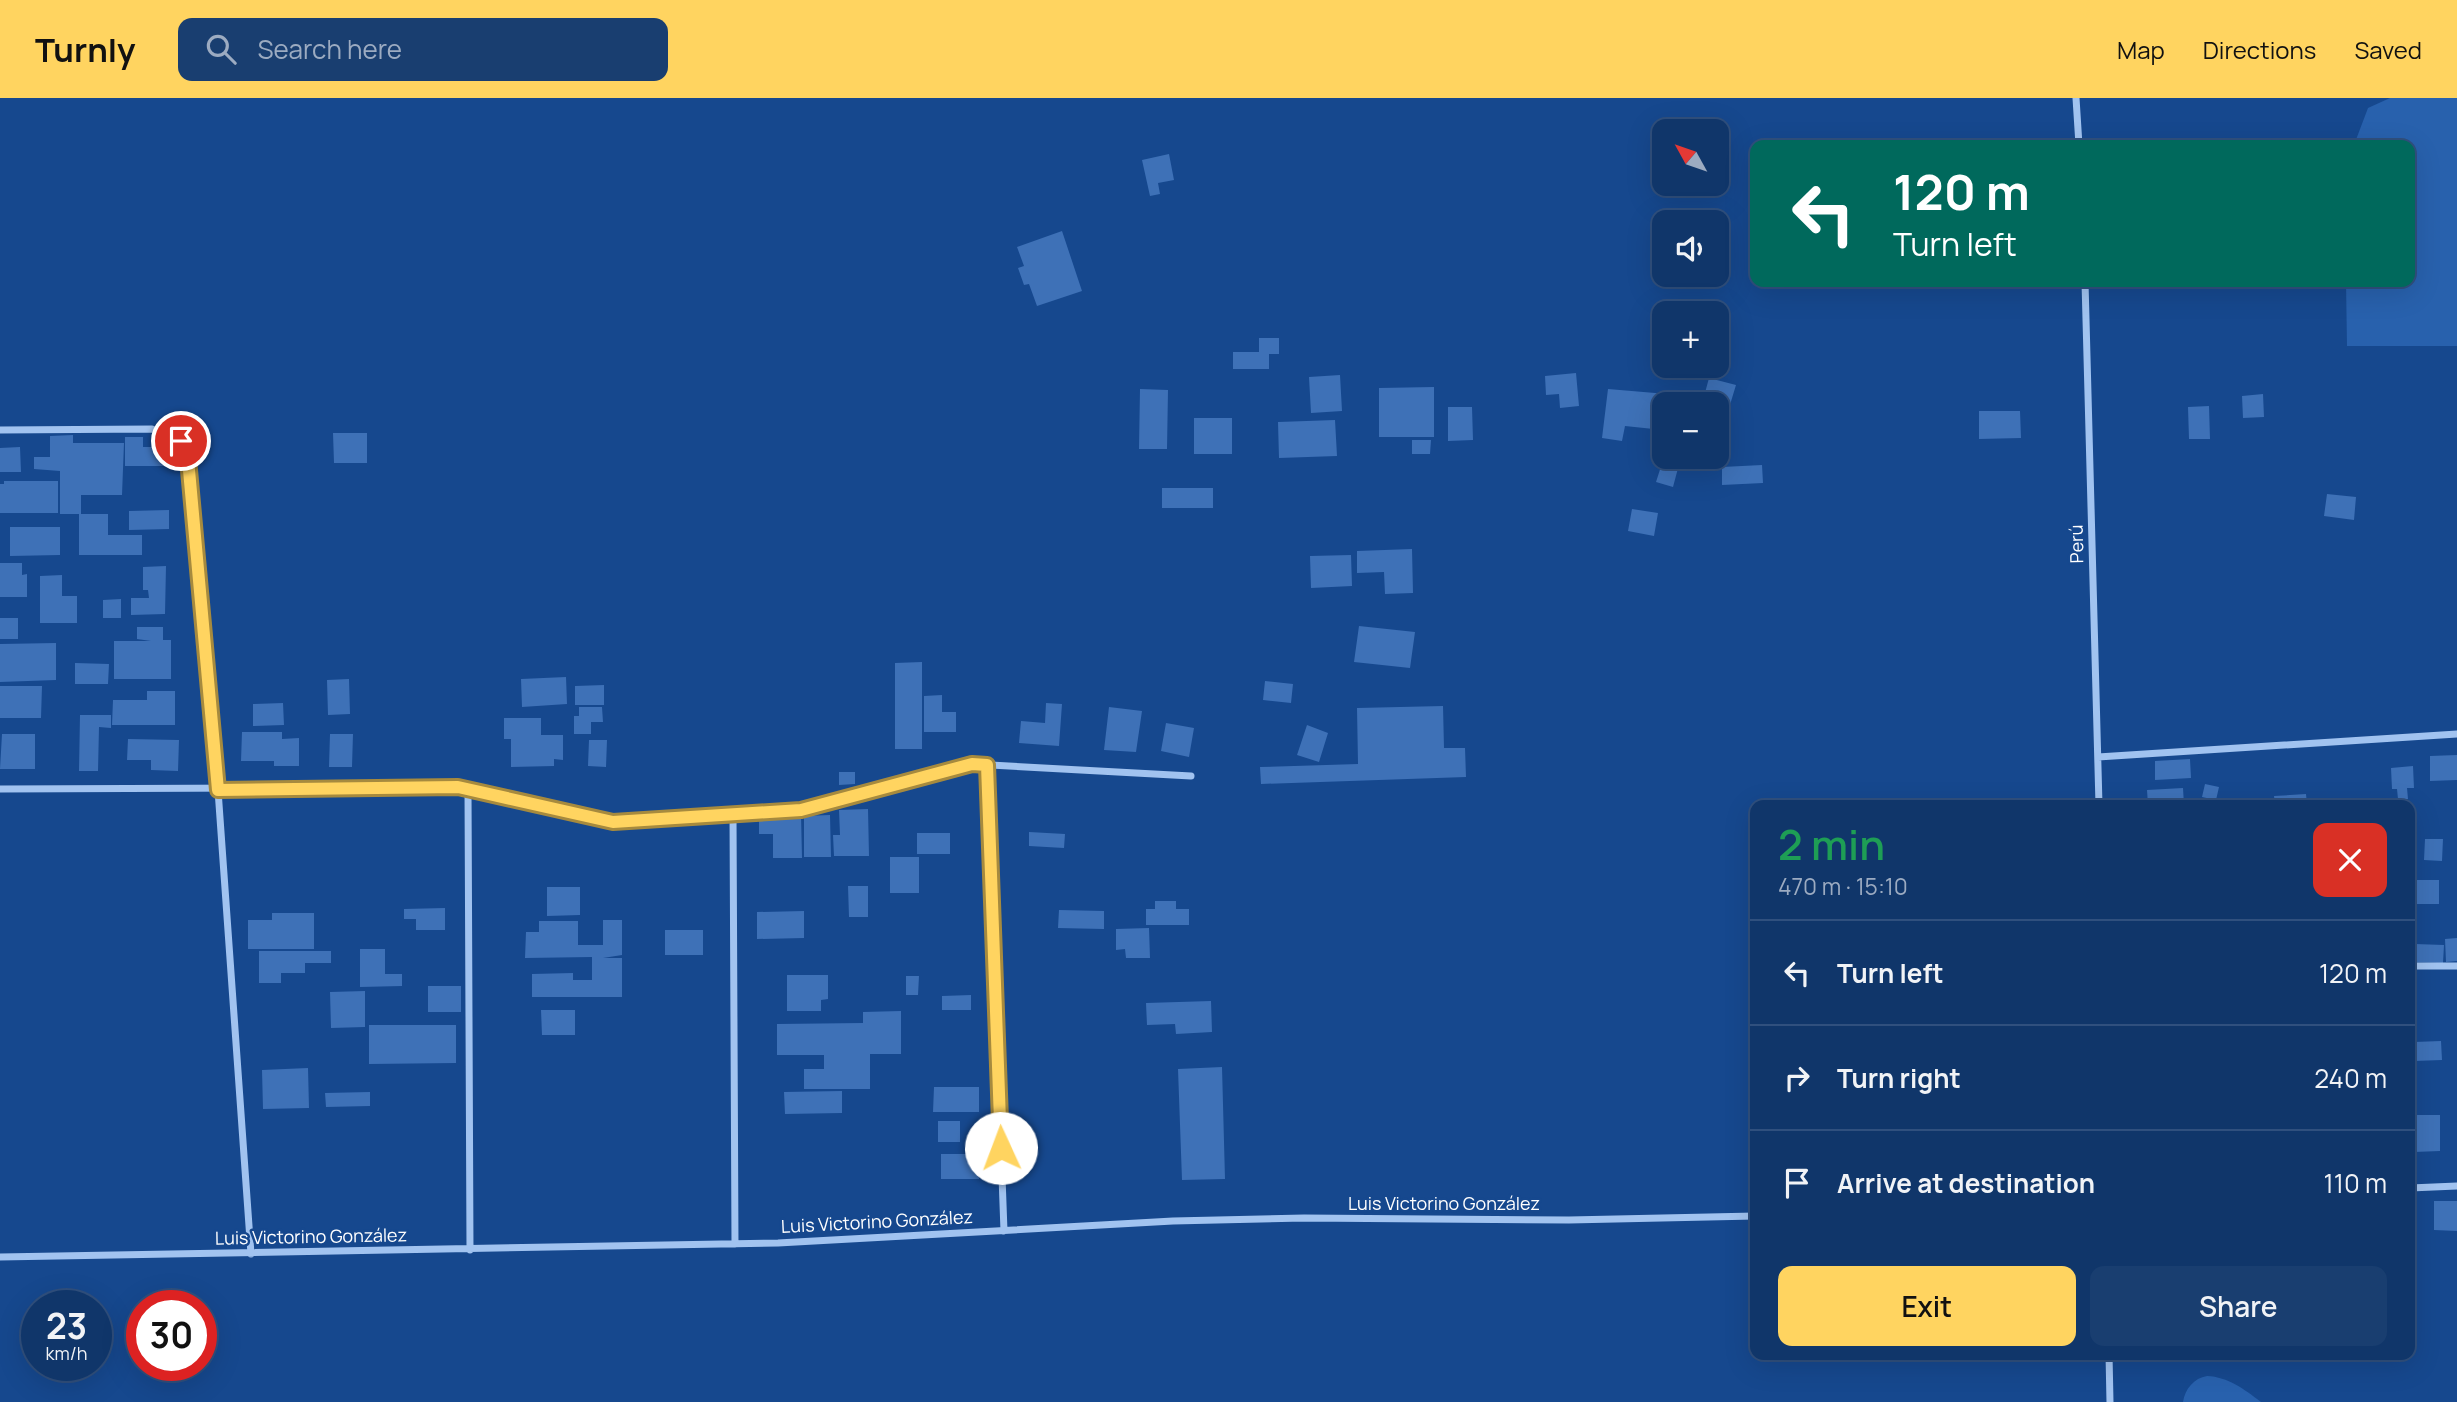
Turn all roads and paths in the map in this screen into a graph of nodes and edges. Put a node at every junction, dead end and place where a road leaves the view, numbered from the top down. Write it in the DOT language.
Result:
graph roads {
  1 [pos="2076,98"];
  2 [pos="2079,140"];
  3 [pos="2085,287"];
  4 [pos="0,430"];
  5 [pos="2457,734"];
  6 [pos="2098,757"];
  7 [pos="987,765"];
  8 [pos="1191,776"];
  9 [pos="0,789"];
  10 [pos="468,789"];
  11 [pos="218,790"];
  12 [pos="2099,800"];
  13 [pos="733,814"];
  14 [pos="2415,966"];
  15 [pos="2457,966"];
  16 [pos="2457,1186"];
  17 [pos="2415,1188"];
  18 [pos="1750,1216"];
  19 [pos="1004,1231"];
  20 [pos="735,1244"];
  21 [pos="470,1250"];
  22 [pos="251,1254"];
  23 [pos="0,1257"];
  24 [pos="2109,1360"];
  25 [pos="2110,1402"];
  1 -- 2 [label="street"];
  3 -- 6 [label="street, Perú"];
  4 -- 11 [label="street"];
  5 -- 6 [label="street"];
  6 -- 12 [label="street, Perú"];
  7 -- 8 [label="street"];
  7 -- 13 [label="street"];
  7 -- 19 [label="street"];
  9 -- 11 [label="street"];
  10 -- 11 [label="street"];
  10 -- 13 [label="street"];
  10 -- 21 [label="street"];
  11 -- 22 [label="street"];
  13 -- 20 [label="street"];
  14 -- 15 [label="street"];
  16 -- 17 [label="street"];
  18 -- 19 [label="street, Luis Victorino González"];
  19 -- 20 [label="street, Luis Victorino González"];
  20 -- 21 [label="street, Luis Victorino González"];
  21 -- 22 [label="street, Luis Victorino González"];
  22 -- 23 [label="street, Luis Victorino González"];
  24 -- 25 [label="street"];
}
